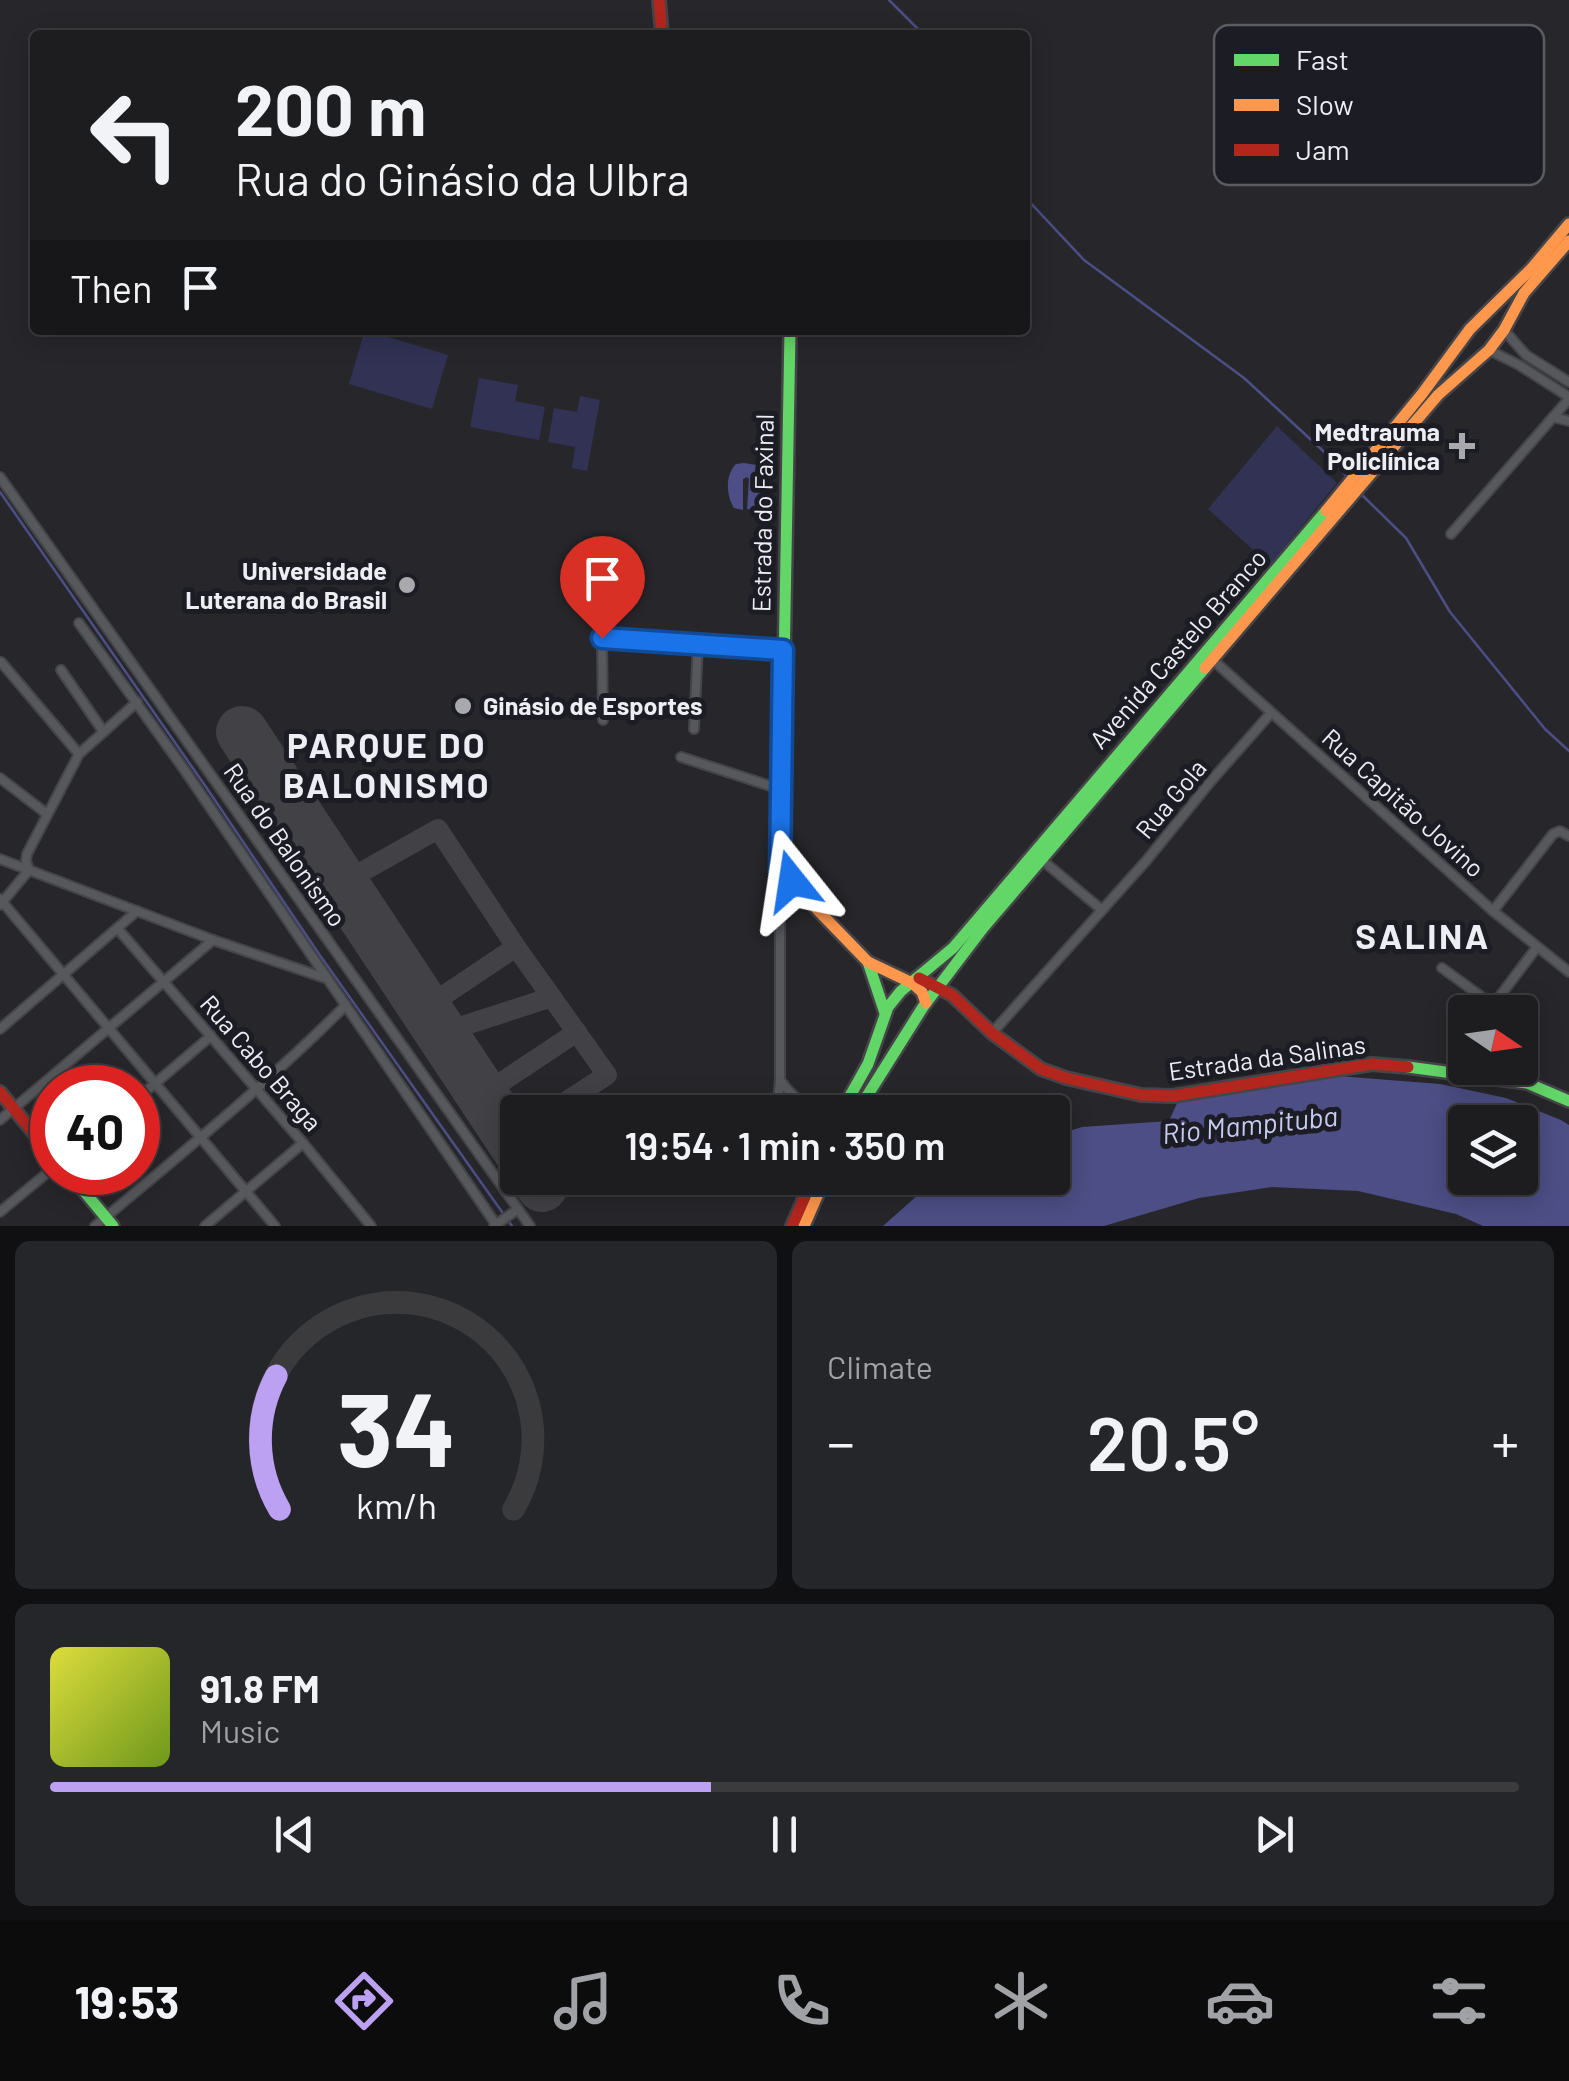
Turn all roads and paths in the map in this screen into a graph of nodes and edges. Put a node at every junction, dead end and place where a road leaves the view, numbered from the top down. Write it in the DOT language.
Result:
graph roads {
  1 [pos="659,0"];
  2 [pos="662,30"];
  3 [pos="1569,224"];
  4 [pos="1569,241"];
  5 [pos="1479,320"];
  6 [pos="1504,330"];
  7 [pos="790,335"];
  8 [pos="1489,350"];
  9 [pos="1526,355"];
  10 [pos="1519,365"];
  11 [pos="1569,382"];
  12 [pos="1569,398"];
  13 [pos="1554,418"];
  14 [pos="1569,421"];
  15 [pos="0,477"];
  16 [pos="1451,534"];
  17 [pos="79,624"];
  18 [pos="698,644"];
  19 [pos="783,650"];
  20 [pos="1213,660"];
  21 [pos="1,662"];
  22 [pos="62,670"];
  23 [pos="137,702"];
  24 [pos="1272,713"];
  25 [pos="603,720"];
  26 [pos="694,729"];
  27 [pos="104,730"];
  28 [pos="80,754"];
  29 [pos="682,757"];
  30 [pos="0,778"];
  31 [pos="780,788"];
  32 [pos="48,814"];
  33 [pos="1569,836"];
  34 [pos="0,859"];
  35 [pos="1042,860"];
  36 [pos="29,870"];
  37 [pos="780,871"];
  38 [pos="1,902"];
  39 [pos="1102,910"];
  40 [pos="137,911"];
  41 [pos="1493,911"];
  42 [pos="118,929"];
  43 [pos="213,940"];
  44 [pos="1537,947"];
  45 [pos="868,962"];
  46 [pos="1567,966"];
  47 [pos="1442,968"];
  48 [pos="65,974"];
  49 [pos="328,979"];
  50 [pos="916,981"];
  51 [pos="165,982"];
  52 [pos="939,986"];
  53 [pos="1474,995"];
  54 [pos="1501,995"];
  55 [pos="926,1002"];
  56 [pos="346,1005"];
  57 [pos="884,1016"];
  58 [pos="0,1028"];
  59 [pos="109,1030"];
  60 [pos="992,1033"];
  61 [pos="210,1036"];
  62 [pos="904,1036"];
  63 [pos="138,1065"];
  64 [pos="1448,1070"];
  65 [pos="160,1079"];
  66 [pos="780,1080"];
  67 [pos="1534,1085"];
  68 [pos="257,1089"];
  69 [pos="160,1091"];
  70 [pos="0,1092"];
  71 [pos="779,1095"];
  72 [pos="794,1095"];
  73 [pos="851,1095"];
  74 [pos="867,1095"];
  75 [pos="1569,1100"];
  76 [pos="14,1109"];
  77 [pos="0,1120"];
  78 [pos="30,1128"];
  79 [pos="199,1137"];
  80 [pos="303,1142"];
  81 [pos="30,1187"];
  82 [pos="246,1192"];
  83 [pos="87,1195"];
  84 [pos="806,1195"];
  85 [pos="818,1195"];
  86 [pos="515,1211"];
  87 [pos="0,1212"];
  88 [pos="109,1222"];
  89 [pos="496,1225"];
  90 [pos="94,1226"];
  91 [pos="205,1226"];
  92 [pos="274,1226"];
  93 [pos="372,1226"];
  94 [pos="530,1226"];
  95 [pos="792,1226"];
  96 [pos="804,1226"];
  1 -- 2 [label="main road"];
  3 -- 5 [label="main road, Avenida Castelo Branco"];
  4 -- 6 [label="main road, Avenida Castelo Branco"];
  5 -- 6 [label="main road"];
  5 -- 8 [label="main road"];
  5 -- 50 [label="main road, Avenida Castelo Branco"];
  6 -- 8 [label="main road, Avenida Castelo Branco"];
  6 -- 9 [label="street"];
  7 -- 19 [label="main road, Estrada do Faxinal"];
  8 -- 10 [label="street"];
  8 -- 20 [label="main road, Avenida Castelo Branco"];
  9 -- 10 [label="street"];
  9 -- 11 [label="street"];
  10 -- 12 [label="street"];
  12 -- 13 [label="street"];
  13 -- 14 [label="street"];
  13 -- 16 [label="street"];
  15 -- 86 [label="street, Rua do Balonismo"];
  17 -- 23 [label="street, Rua do Balonismo"];
  18 -- 19 [label="street"];
  18 -- 25 [label="street"];
  18 -- 26 [label="street"];
  19 -- 31 [label="main road, Estrada do Faxinal"];
  20 -- 24 [label="street, Rua Capitão Jovino"];
  20 -- 35 [label="main road, Avenida Castelo Branco"];
  21 -- 28 [label="street"];
  22 -- 27 [label="street"];
  23 -- 27 [label="street"];
  23 -- 49 [label="street, Rua do Balonismo"];
  24 -- 39 [label="street, Rua Gola"];
  24 -- 41 [label="street, Rua Capitão Jovino"];
  27 -- 28 [label="street"];
  28 -- 32 [label="street"];
  29 -- 31 [label="street"];
  30 -- 32 [label="street"];
  31 -- 37 [label="main road, Estrada do Faxinal"];
  32 -- 36 [label="street"];
  33 -- 41 [label="street"];
  34 -- 36 [label="street"];
  35 -- 39 [label="street"];
  35 -- 52 [label="main road, Avenida Castelo Branco"];
  36 -- 38 [label="street"];
  36 -- 40 [label="street"];
  37 -- 45 [label="main road"];
  37 -- 66 [label="street"];
  38 -- 48 [label="street"];
  39 -- 60 [label="street, Rua Gola"];
  40 -- 42 [label="street"];
  40 -- 43 [label="street"];
  41 -- 44 [label="street, Rua Capitão Jovino"];
  42 -- 48 [label="street"];
  42 -- 51 [label="street, Rua Cabo Braga"];
  43 -- 49 [label="street"];
  43 -- 51 [label="street"];
  44 -- 46 [label="street, Rua Capitão Jovino"];
  44 -- 54 [label="street"];
  45 -- 50 [label="main road, Estrada da Salinas"];
  45 -- 57 [label="main road"];
  47 -- 53 [label="street"];
  48 -- 58 [label="street"];
  48 -- 59 [label="street"];
  49 -- 56 [label="street, Rua do Balonismo"];
  50 -- 52 [label="main road, Estrada da Salinas"];
  50 -- 55 [label="main road"];
  50 -- 57 [label="main road, Avenida Castelo Branco"];
  51 -- 59 [label="street"];
  51 -- 61 [label="street, Rua Cabo Braga"];
  52 -- 55 [label="main road, Avenida Castelo Branco"];
  52 -- 60 [label="main road, Estrada da Salinas"];
  55 -- 62 [label="main road, Avenida Castelo Branco"];
  56 -- 68 [label="street"];
  56 -- 89 [label="street, Rua do Balonismo"];
  57 -- 62 [label="main road"];
  57 -- 73 [label="main road, Avenida Castelo Branco"];
  59 -- 63 [label="street"];
  59 -- 76 [label="street"];
  60 -- 64 [label="main road, Estrada da Salinas"];
  61 -- 65 [label="street"];
  61 -- 68 [label="street, Rua Cabo Braga"];
  62 -- 74 [label="main road, Avenida Castelo Branco"];
  66 -- 71 [label="street"];
  66 -- 72 [label="street"];
  67 -- 75 [label="main road, Estrada da Salinas"];
  68 -- 79 [label="street"];
  68 -- 80 [label="street, Rua Cabo Braga"];
  69 -- 79 [label="street"];
  70 -- 76 [label="main road"];
  76 -- 77 [label="street"];
  76 -- 78 [label="main road"];
  79 -- 82 [label="street"];
  79 -- 88 [label="street"];
  80 -- 82 [label="street"];
  80 -- 93 [label="street, Rua Cabo Braga"];
  81 -- 87 [label="street"];
  82 -- 91 [label="street"];
  82 -- 92 [label="street"];
  83 -- 88 [label="main road"];
  84 -- 95 [label="main road"];
  85 -- 96 [label="main road"];
  86 -- 89 [label="street"];
  86 -- 94 [label="street, Rua do Balonismo"];
  88 -- 90 [label="street"];
}
